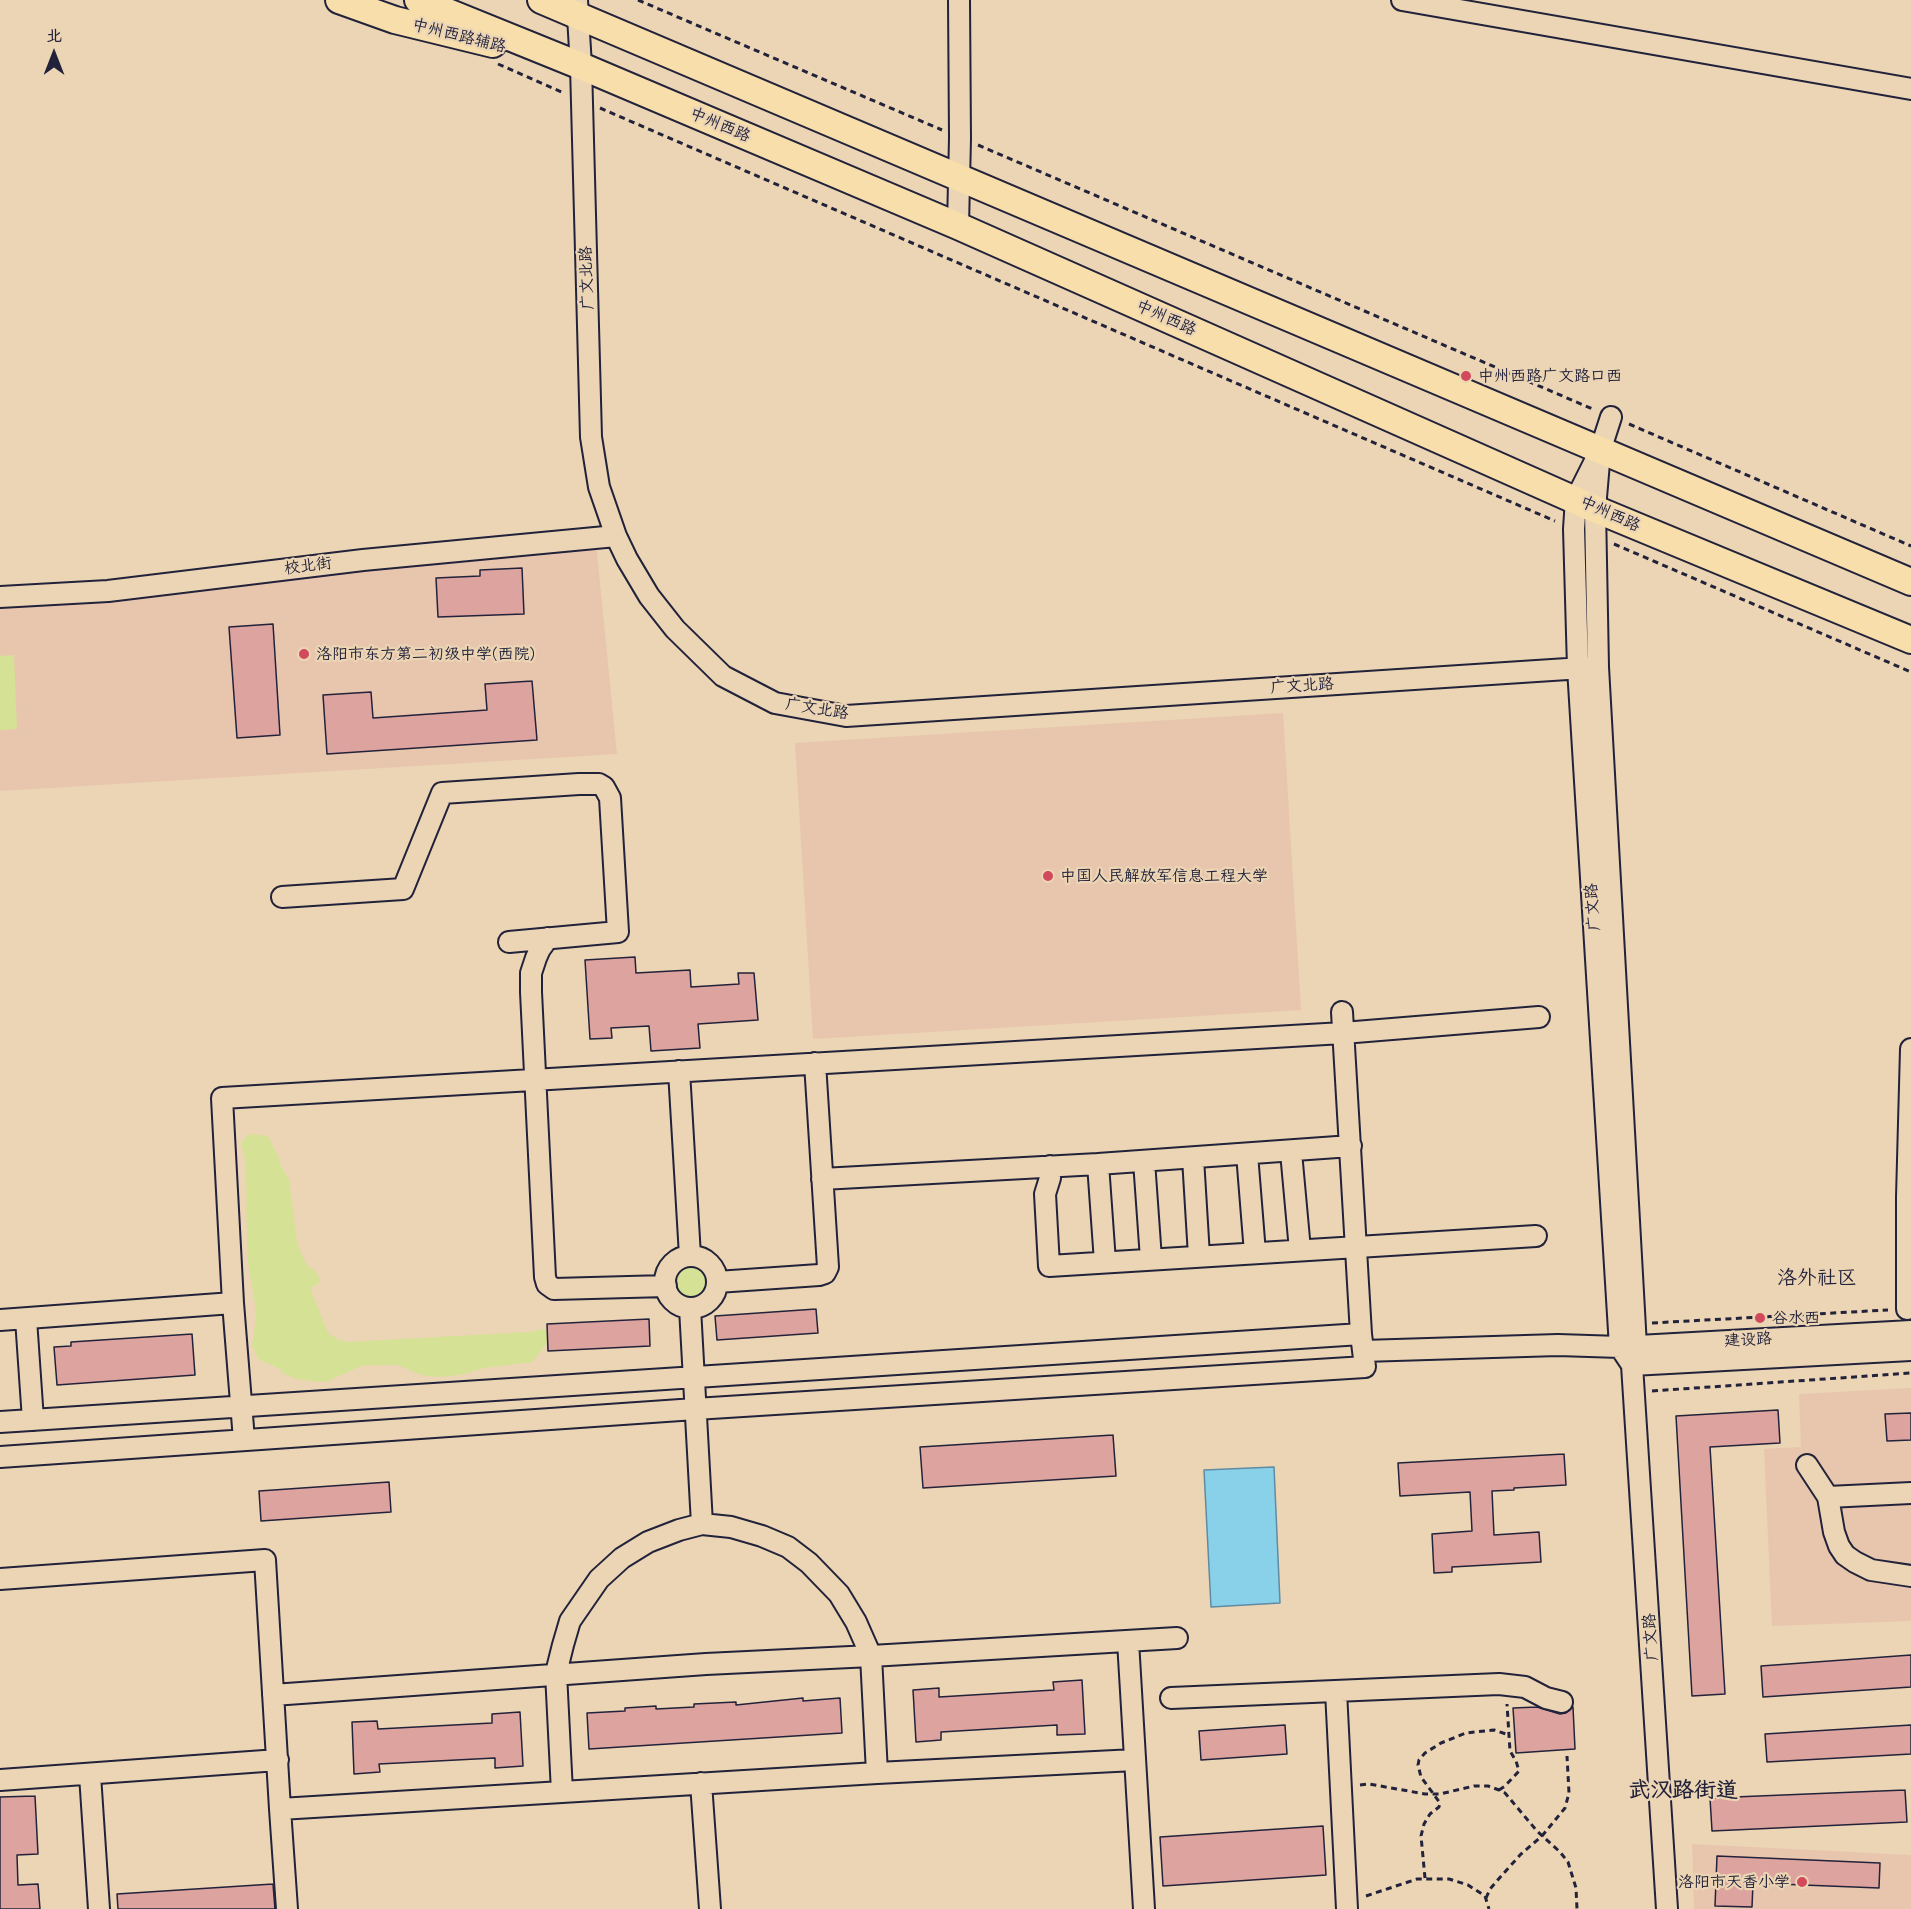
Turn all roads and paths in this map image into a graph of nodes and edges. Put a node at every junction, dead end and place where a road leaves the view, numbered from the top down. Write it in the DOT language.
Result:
graph roads {
  1 [pos="339,0"];
  2 [pos="418,0"];
  3 [pos="541,0"];
  4 [pos="638,0"];
  5 [pos="959,0"];
  6 [pos="1402,0"];
  7 [pos="572,5"];
  8 [pos="494,62"];
  9 [pos="581,66"];
  10 [pos="1911,89"];
  11 [pos="582,100"];
  12 [pos="960,138"];
  13 [pos="958,176"];
  14 [pos="958,226"];
  15 [pos="1611,417"];
  16 [pos="1600,452"];
  17 [pos="1585,504"];
  18 [pos="1574,530"];
  19 [pos="616,536"];
  20 [pos="1596,536"];
  21 [pos="1911,546"];
  22 [pos="1911,582"];
  23 [pos="0,597"];
  24 [pos="1911,640"];
  25 [pos="1588,667"];
  26 [pos="1911,672"];
  27 [pos="282,897"];
  28 [pos="548,938"];
  29 [pos="508,942"];
  30 [pos="1342,1012"];
  31 [pos="1539,1017"];
  32 [pos="1343,1033"];
  33 [pos="1911,1048"];
  34 [pos="815,1063"];
  35 [pos="679,1071"];
  36 [pos="535,1079"];
  37 [pos="1910,1113"];
  38 [pos="1351,1146"];
  39 [pos="1291,1152"];
  40 [pos="1247,1154"];
  41 [pos="1193,1158"];
  42 [pos="1144,1161"];
  43 [pos="1098,1164"];
  44 [pos="1050,1166"];
  45 [pos="822,1179"];
  46 [pos="1909,1197"];
  47 [pos="1536,1236"];
  48 [pos="1356,1247"];
  49 [pos="1300,1250"];
  50 [pos="1255,1253"];
  51 [pos="690,1256"];
  52 [pos="1199,1256"];
  53 [pos="1151,1259"];
  54 [pos="1105,1262"];
  55 [pos="717,1282"];
  56 [pos="666,1286"];
  57 [pos="233,1303"];
  58 [pos="690,1308"];
  59 [pos="1907,1309"];
  60 [pos="26,1319"];
  61 [pos="0,1320"];
  62 [pos="1634,1324"];
  63 [pos="1911,1331"];
  64 [pos="1362,1342"];
  65 [pos="1911,1350"];
  66 [pos="1629,1353"];
  67 [pos="1911,1373"];
  68 [pos="693,1376"];
  69 [pos="1635,1392"];
  70 [pos="241,1406"];
  71 [pos="695,1409"];
  72 [pos="33,1420"];
  73 [pos="0,1422"];
  74 [pos="244,1440"];
  75 [pos="0,1457"];
  76 [pos="1807,1465"];
  77 [pos="1911,1493"];
  78 [pos="1828,1497"];
  79 [pos="702,1524"];
  80 [pos="1911,1576"];
  81 [pos="0,1579"];
  82 [pos="1177,1638"];
  83 [pos="1128,1641"];
  84 [pos="871,1656"];
  85 [pos="556,1673"];
  86 [pos="1499,1684"];
  87 [pos="1336,1691"];
  88 [pos="273,1695"];
  89 [pos="1171,1698"];
  90 [pos="1562,1702"];
  91 [pos="1509,1735"];
  92 [pos="1567,1756"];
  93 [pos="278,1760"];
  94 [pos="1135,1760"];
  95 [pos="877,1773"];
  96 [pos="90,1774"];
  97 [pos="0,1780"];
  98 [pos="701,1783"];
  99 [pos="1499,1790"];
  100 [pos="562,1792"];
  101 [pos="1435,1794"];
  102 [pos="1341,1796"];
  103 [pos="280,1809"];
  104 [pos="1542,1836"];
  105 [pos="1425,1878"];
  106 [pos="1486,1898"];
  107 [pos="1347,1905"];
  108 [pos="99,1909"];
  109 [pos="286,1909"];
  110 [pos="710,1909"];
  111 [pos="1144,1909"];
  112 [pos="1489,1909"];
  113 [pos="1577,1909"];
  114 [pos="1667,1909"];
  115 [pos="1677,1909"];
  1 -- 9 [label="main road, 中州西路辅路"];
  2 -- 9 [label="main road, 中州西路"];
  3 -- 7 [label="main road"];
  4 -- 12 [label="path"];
  5 -- 12 [label="street"];
  6 -- 10 [label="street"];
  7 -- 9 [label="street, 广文北路"];
  7 -- 13 [label="main road"];
  8 -- 11 [label="path"];
  9 -- 11 [label="street, 广文北路"];
  9 -- 14 [label="main road, 中州西路"];
  11 -- 18 [label="path"];
  11 -- 19 [label="street, 广文北路"];
  12 -- 13 [label="street"];
  12 -- 15 [label="path"];
  13 -- 14 [label="street"];
  13 -- 16 [label="main road"];
  14 -- 17 [label="main road, 中州西路"];
  15 -- 16 [label="street, 广文路"];
  15 -- 21 [label="path"];
  16 -- 17 [label="street, 广文路"];
  16 -- 22 [label="main road"];
  17 -- 18 [label="street, 广文路"];
  17 -- 20 [label="street, 广文路"];
  17 -- 24 [label="main road, 中州西路"];
  18 -- 25 [label="street, 广文路"];
  19 -- 23 [label="street, 校北街"];
  19 -- 25 [label="street, 广文北路"];
  20 -- 25 [label="street, 广文路"];
  20 -- 26 [label="path"];
  25 -- 62 [label="street, 广文路"];
  25 -- 66 [label="street, 广文路"];
  27 -- 28 [label="street"];
  28 -- 29 [label="street"];
  28 -- 36 [label="street"];
  30 -- 32 [label="street"];
  31 -- 32 [label="street"];
  32 -- 34 [label="street"];
  32 -- 38 [label="street"];
  33 -- 37 [label="street"];
  34 -- 35 [label="street"];
  34 -- 45 [label="street"];
  35 -- 36 [label="street"];
  35 -- 51 [label="street"];
  36 -- 56 [label="street"];
  36 -- 57 [label="street"];
  37 -- 46 [label="street"];
  38 -- 39 [label="street"];
  38 -- 48 [label="street"];
  39 -- 40 [label="street"];
  39 -- 49 [label="street"];
  40 -- 41 [label="street"];
  40 -- 50 [label="street"];
  41 -- 42 [label="street"];
  41 -- 52 [label="street"];
  42 -- 43 [label="street"];
  42 -- 53 [label="street"];
  43 -- 44 [label="street"];
  43 -- 54 [label="street"];
  44 -- 45 [label="street"];
  44 -- 54 [label="street"];
  45 -- 55 [label="street"];
  46 -- 59 [label="street"];
  47 -- 48 [label="street"];
  48 -- 49 [label="street"];
  48 -- 64 [label="street"];
  49 -- 50 [label="street"];
  50 -- 52 [label="street"];
  51 -- 55 [label="street"];
  51 -- 56 [label="street"];
  52 -- 53 [label="street"];
  53 -- 54 [label="street"];
  55 -- 58 [label="street"];
  56 -- 58 [label="street"];
  57 -- 60 [label="street"];
  57 -- 70 [label="street"];
  58 -- 68 [label="street"];
  59 -- 62 [label="path"];
  60 -- 61 [label="street"];
  60 -- 72 [label="street"];
  62 -- 66 [label="street, 广文路"];
  63 -- 66 [label="street, 建设路"];
  64 -- 66 [label="street"];
  64 -- 68 [label="street"];
  64 -- 71 [label="street"];
  65 -- 66 [label="street, 建设路"];
  66 -- 69 [label="street, 广文路"];
  67 -- 69 [label="path"];
  68 -- 70 [label="street"];
  68 -- 71 [label="street"];
  69 -- 114 [label="street, 广文路"];
  70 -- 72 [label="street"];
  70 -- 74 [label="street"];
  71 -- 74 [label="street"];
  71 -- 79 [label="street"];
  72 -- 73 [label="street"];
  74 -- 75 [label="street"];
  76 -- 78 [label="street"];
  77 -- 78 [label="street"];
  78 -- 80 [label="street"];
  79 -- 84 [label="street"];
  79 -- 85 [label="street"];
  81 -- 88 [label="street"];
  82 -- 83 [label="street"];
  83 -- 84 [label="street"];
  83 -- 94 [label="street"];
  84 -- 85 [label="street"];
  84 -- 95 [label="street"];
  85 -- 88 [label="street"];
  85 -- 100 [label="street"];
  86 -- 87 [label="street"];
  86 -- 90 [label="street"];
  86 -- 91 [label="path"];
  87 -- 89 [label="street"];
  87 -- 102 [label="street"];
  88 -- 93 [label="street"];
  91 -- 99 [label="path"];
  91 -- 101 [label="path"];
  92 -- 104 [label="path"];
  93 -- 96 [label="street"];
  93 -- 103 [label="street"];
  94 -- 95 [label="street"];
  94 -- 111 [label="street"];
  95 -- 98 [label="street"];
  96 -- 97 [label="street"];
  96 -- 108 [label="street"];
  98 -- 100 [label="street"];
  98 -- 110 [label="street"];
  99 -- 101 [label="path"];
  99 -- 104 [label="path"];
  100 -- 103 [label="street"];
  101 -- 102 [label="path"];
  101 -- 105 [label="path"];
  102 -- 107 [label="street"];
  103 -- 109 [label="street"];
  104 -- 106 [label="path"];
  104 -- 113 [label="path"];
  105 -- 106 [label="path"];
  105 -- 107 [label="path"];
  106 -- 112 [label="path"];
  114 -- 115 [label="street"];
}
